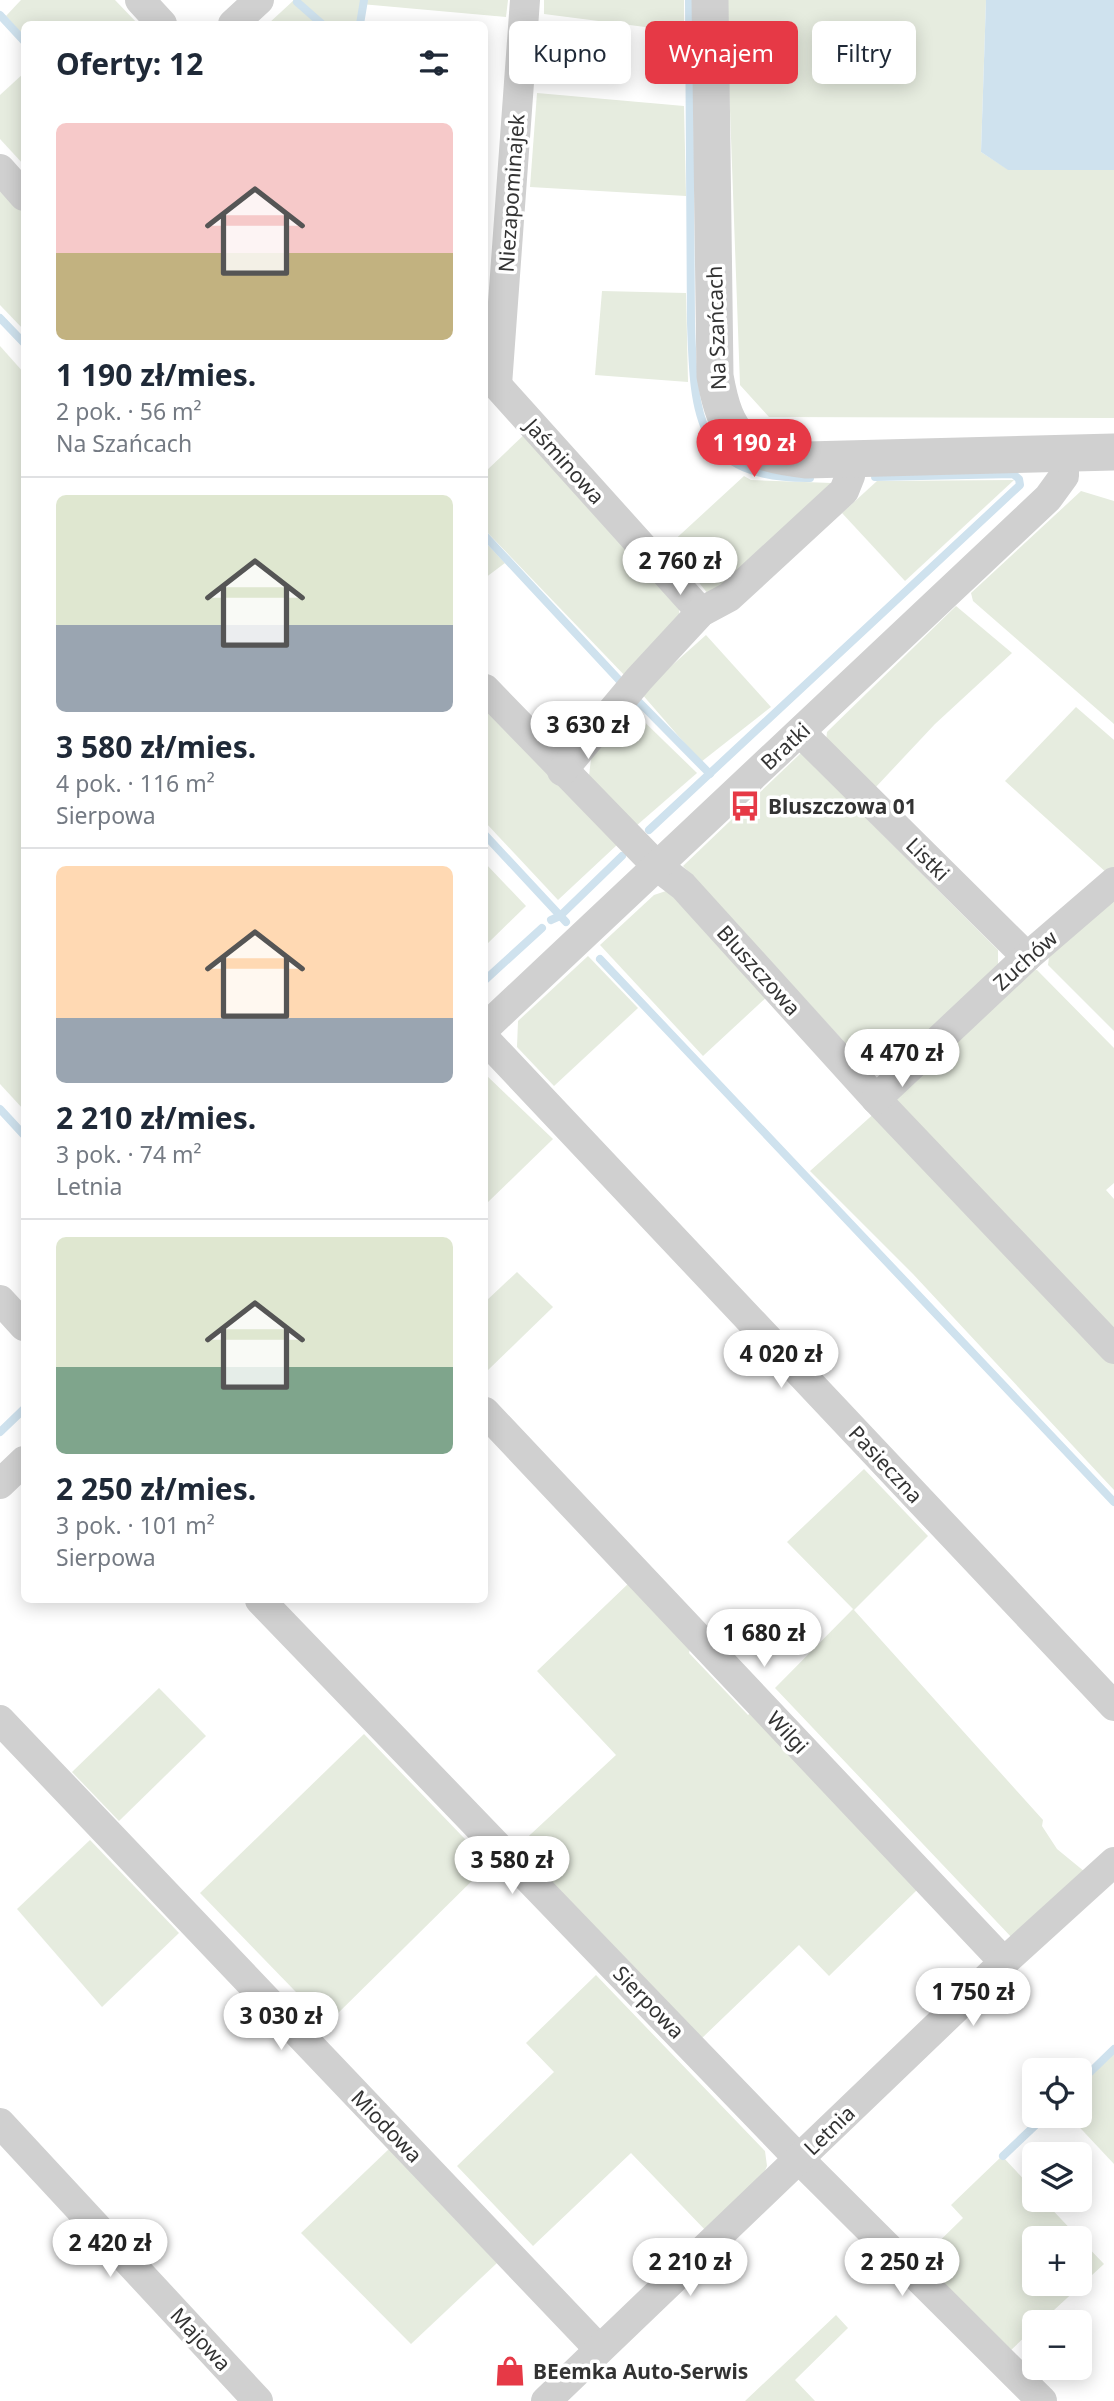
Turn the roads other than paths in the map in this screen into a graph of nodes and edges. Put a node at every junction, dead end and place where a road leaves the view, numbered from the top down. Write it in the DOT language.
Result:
graph roads {
  1 [pos="140,0"];
  2 [pos="259,0"];
  3 [pos="525,0"];
  4 [pos="710,0"];
  5 [pos="159,21"];
  6 [pos="236,21"];
  7 [pos="0,169"];
  8 [pos="21,193"];
  9 [pos="491,379"];
  10 [pos="1064,452"];
  11 [pos="1114,452"];
  12 [pos="853,458"];
  13 [pos="701,612"];
  14 [pos="488,692"];
  15 [pos="800,732"];
  16 [pos="562,771"];
  17 [pos="657,866"];
  18 [pos="1114,882"];
  19 [pos="1027,957"];
  20 [pos="488,1025"];
  21 [pos="488,1042"];
  22 [pos="876,1098"];
  23 [pos="0,1300"];
  24 [pos="21,1323"];
  25 [pos="1114,1349"];
  26 [pos="488,1415"];
  27 [pos="21,1464"];
  28 [pos="0,1484"];
  29 [pos="263,1603"];
  30 [pos="1114,1706"];
  31 [pos="0,1720"];
  32 [pos="1114,1862"];
  33 [pos="1004,1962"];
  34 [pos="0,2123"];
  35 [pos="799,2159"];
  36 [pos="600,2349"];
  37 [pos="258,2401"];
  38 [pos="546,2401"];
  39 [pos="1042,2401"];
  1 -- 5 [label="street"];
  2 -- 6 [label="street"];
  3 -- 9 [label="street, Niezapominajek"];
  4 -- 12 [label="street, Na Szańcach"];
  7 -- 8 [label="street"];
  9 -- 13 [label="street, Jaśminowa"];
  10 -- 11 [label="street, Na Szańcach"];
  10 -- 12 [label="street, Na Szańcach"];
  10 -- 15 [label="street, Bratki"];
  12 -- 13 [label="street"];
  13 -- 16 [label="street"];
  14 -- 16 [label="street, Bluszczowa"];
  15 -- 17 [label="street, Bratki"];
  15 -- 19 [label="street, Listki"];
  16 -- 17 [label="street, Bluszczowa"];
  17 -- 20 [label="street, Bratki"];
  17 -- 22 [label="street, Bluszczowa"];
  18 -- 19 [label="street, Zuchów"];
  19 -- 22 [label="street, Zuchów"];
  21 -- 30 [label="street, Pasieczna"];
  22 -- 25 [label="street, Bluszczowa"];
  23 -- 24 [label="street"];
  26 -- 33 [label="street, Wilgi"];
  27 -- 28 [label="street"];
  29 -- 35 [label="street, Sierpowa"];
  31 -- 36 [label="street, Miodowa"];
  32 -- 33 [label="street, Letnia"];
  33 -- 35 [label="street, Letnia"];
  34 -- 37 [label="street, Majowa"];
  35 -- 36 [label="street, Letnia"];
  35 -- 39 [label="street, Sierpowa"];
  36 -- 38 [label="street, Letnia"];
}
